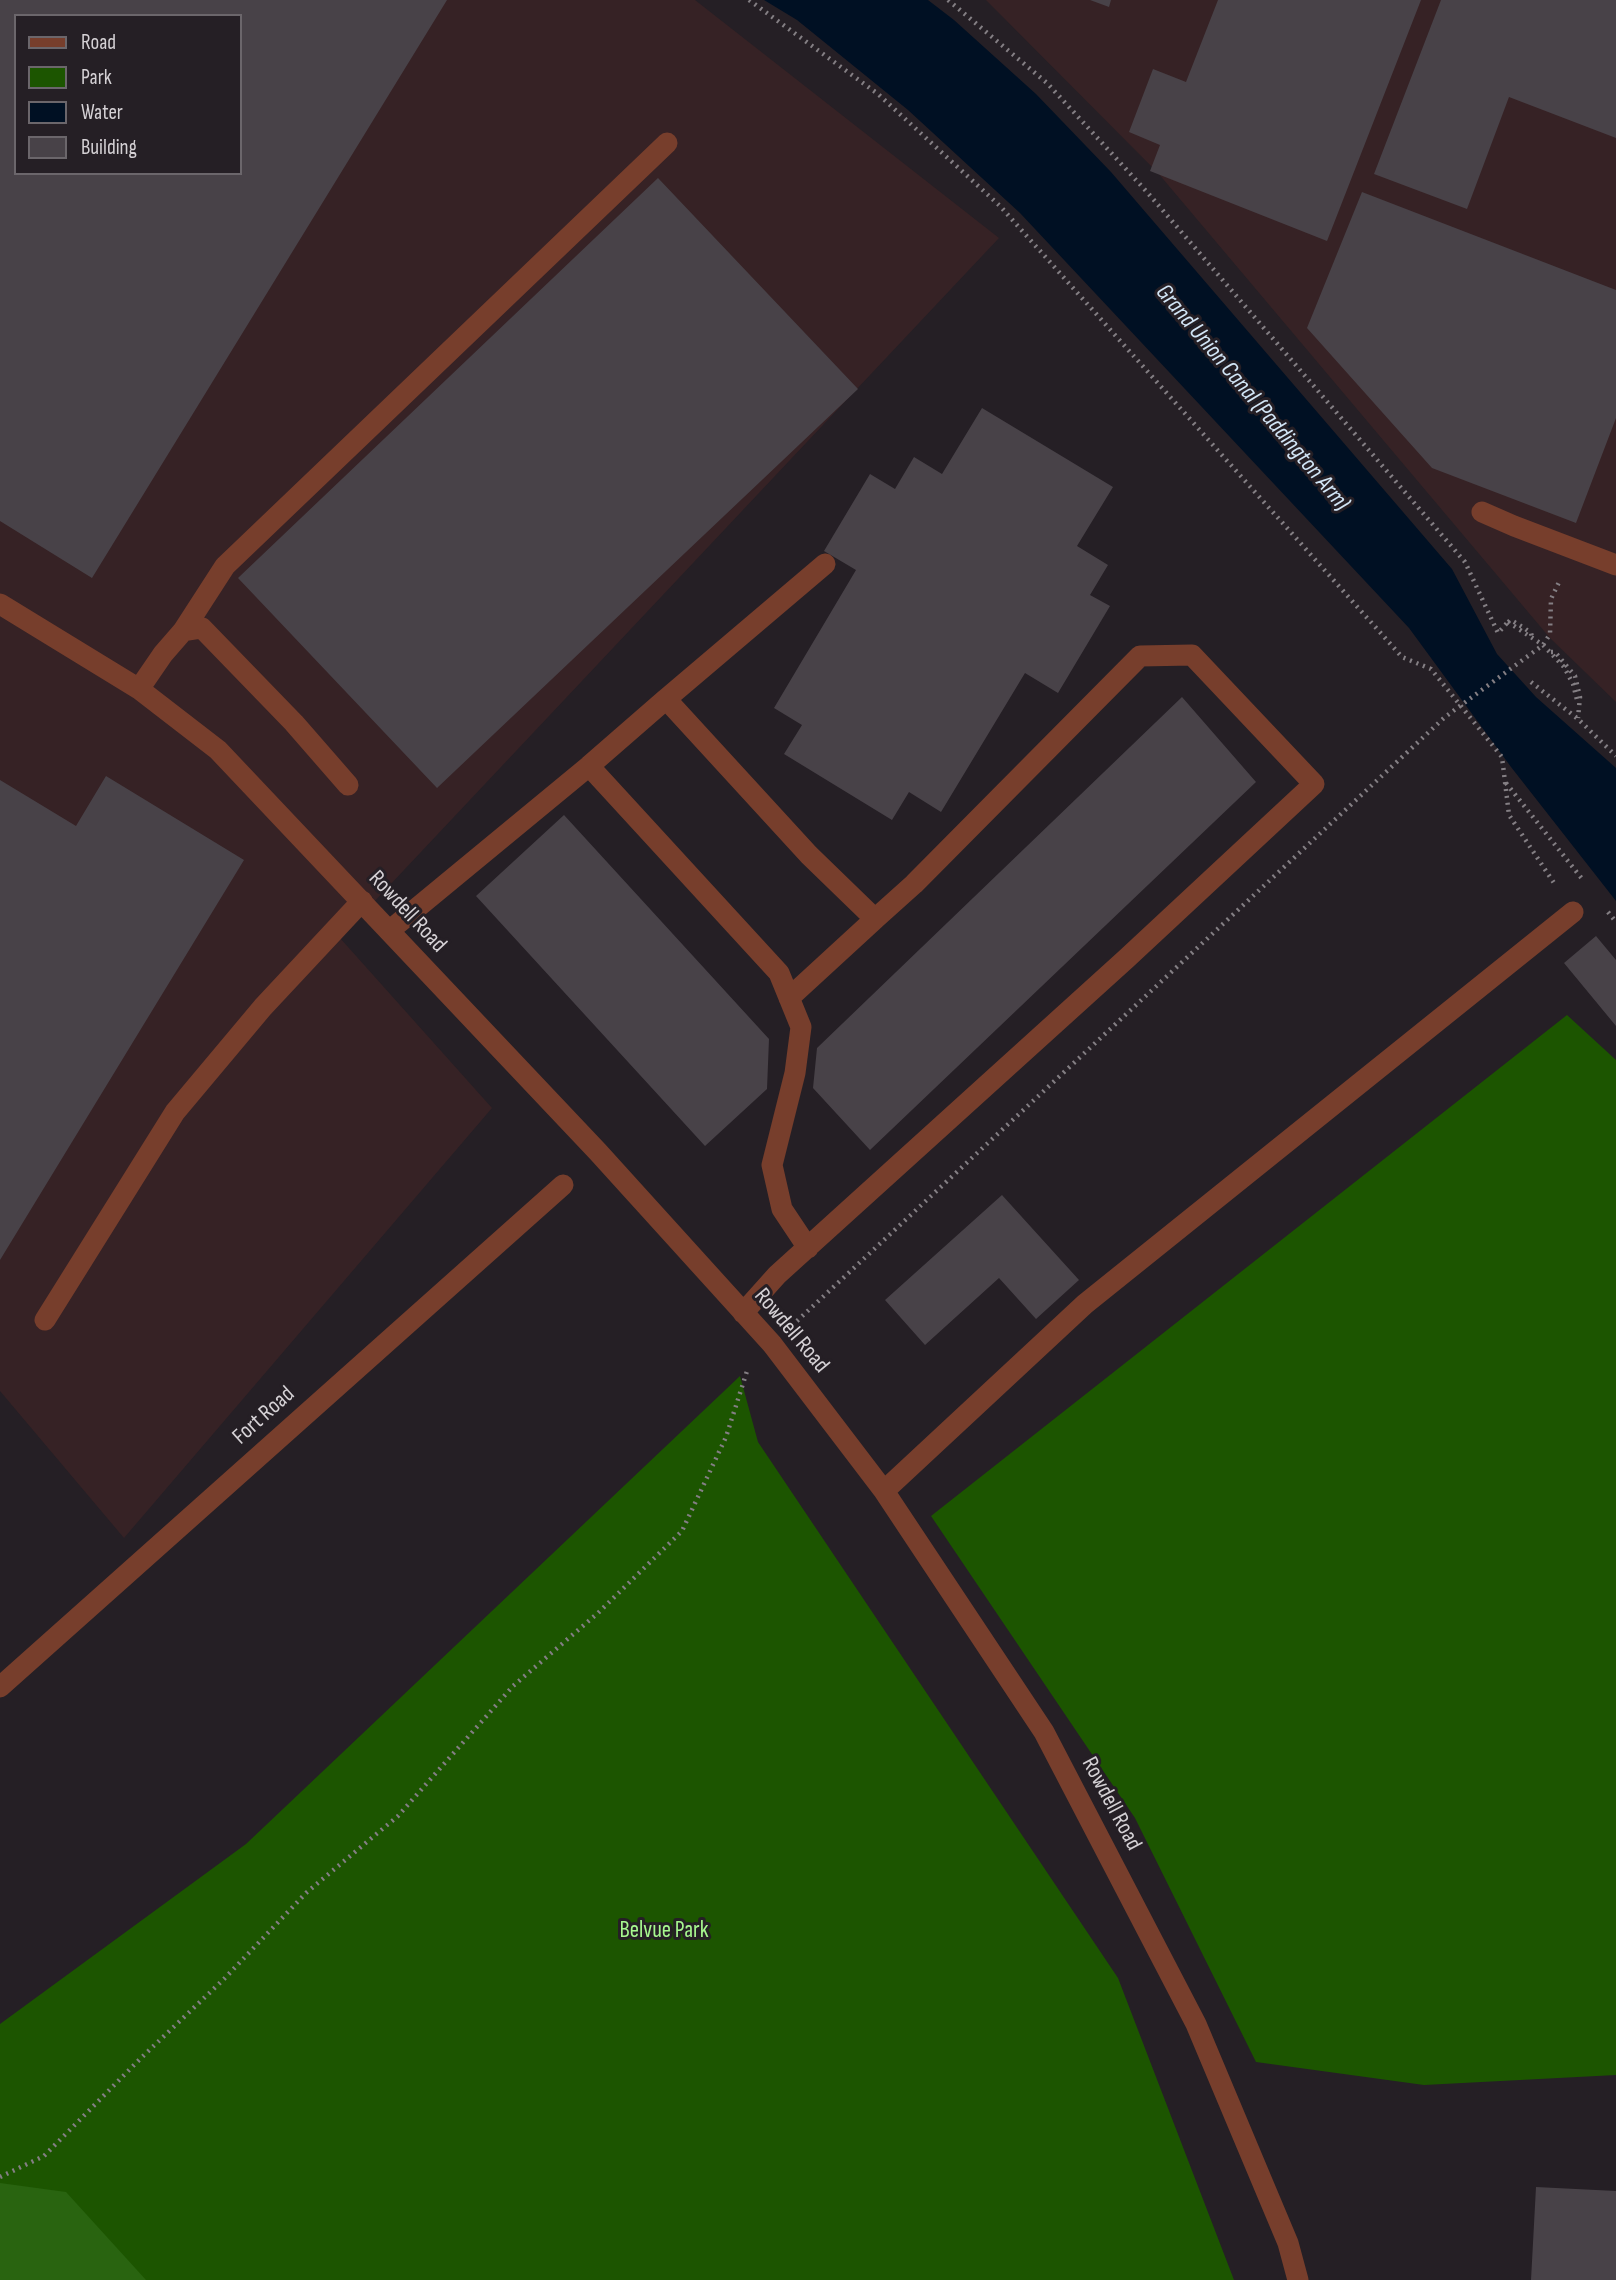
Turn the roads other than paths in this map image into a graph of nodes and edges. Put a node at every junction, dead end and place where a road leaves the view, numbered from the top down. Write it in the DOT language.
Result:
graph roads {
  1 [pos="667,143"];
  2 [pos="1482,512"];
  3 [pos="825,564"];
  4 [pos="1616,565"];
  5 [pos="0,604"];
  6 [pos="183,631"];
  7 [pos="139,689"];
  8 [pos="666,699"];
  9 [pos="589,766"];
  10 [pos="348,785"];
  11 [pos="362,901"];
  12 [pos="1573,912"];
  13 [pos="875,919"];
  14 [pos="389,931"];
  15 [pos="789,998"];
  16 [pos="563,1185"];
  17 [pos="807,1248"];
  18 [pos="743,1313"];
  19 [pos="45,1320"];
  20 [pos="884,1491"];
  21 [pos="0,1687"];
  22 [pos="1298,2280"];
  1 -- 6 [label="street"];
  2 -- 4 [label="street"];
  3 -- 8 [label="street"];
  5 -- 7 [label="street, Rowdell Road"];
  6 -- 7 [label="street"];
  6 -- 10 [label="street"];
  7 -- 11 [label="street, Rowdell Road"];
  8 -- 9 [label="street"];
  8 -- 13 [label="street"];
  9 -- 14 [label="street"];
  9 -- 15 [label="street"];
  11 -- 14 [label="street, Rowdell Road"];
  11 -- 19 [label="street"];
  12 -- 20 [label="street"];
  13 -- 15 [label="street"];
  13 -- 17 [label="street"];
  14 -- 18 [label="street, Rowdell Road"];
  15 -- 17 [label="street"];
  16 -- 21 [label="street, Fort Road"];
  17 -- 18 [label="street"];
  18 -- 20 [label="street, Rowdell Road"];
  20 -- 22 [label="street, Rowdell Road"];
}
